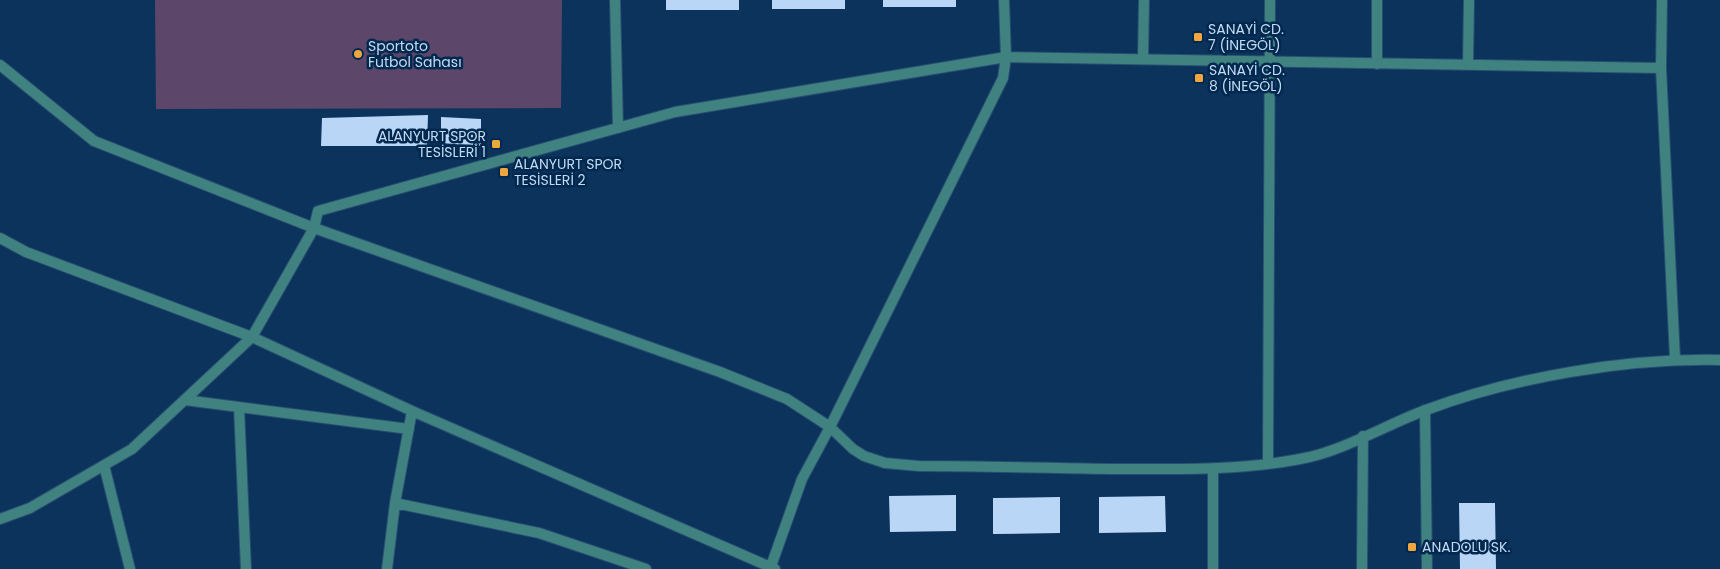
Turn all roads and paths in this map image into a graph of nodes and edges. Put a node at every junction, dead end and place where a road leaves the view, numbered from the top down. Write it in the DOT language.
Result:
graph roads {
  1 [pos="615,0"];
  2 [pos="1004,0"];
  3 [pos="1144,0"];
  4 [pos="1270,0"];
  5 [pos="1377,0"];
  6 [pos="1469,0"];
  7 [pos="1662,0"];
  8 [pos="1006,57"];
  9 [pos="1143,59"];
  10 [pos="1270,61"];
  11 [pos="1377,64"];
  12 [pos="0,65"];
  13 [pos="1468,65"];
  14 [pos="1661,68"];
  15 [pos="618,128"];
  16 [pos="314,228"];
  17 [pos="0,238"];
  18 [pos="252,336"];
  19 [pos="1675,359"];
  20 [pos="1720,360"];
  21 [pos="185,400"];
  22 [pos="239,407"];
  23 [pos="1426,410"];
  24 [pos="412,411"];
  25 [pos="830,427"];
  26 [pos="409,429"];
  27 [pos="1363,436"];
  28 [pos="1268,463"];
  29 [pos="104,466"];
  30 [pos="1213,470"];
  31 [pos="395,503"];
  32 [pos="0,519"];
  33 [pos="772,568"];
  34 [pos="130,569"];
  35 [pos="246,569"];
  36 [pos="387,569"];
  37 [pos="646,569"];
  38 [pos="1213,569"];
  39 [pos="1362,569"];
  40 [pos="1427,569"];
  1 -- 15 [label="street"];
  2 -- 8 [label="street"];
  3 -- 9 [label="street"];
  4 -- 10 [label="street"];
  5 -- 11 [label="street"];
  6 -- 13 [label="street"];
  7 -- 14 [label="street"];
  8 -- 9 [label="street"];
  8 -- 15 [label="street"];
  8 -- 25 [label="street"];
  9 -- 10 [label="street"];
  10 -- 11 [label="street"];
  10 -- 28 [label="street"];
  11 -- 13 [label="street"];
  12 -- 16 [label="street"];
  13 -- 14 [label="street"];
  14 -- 19 [label="street"];
  15 -- 16 [label="street"];
  16 -- 18 [label="street"];
  16 -- 25 [label="street"];
  17 -- 18 [label="street"];
  18 -- 21 [label="street"];
  18 -- 24 [label="street"];
  19 -- 20 [label="street"];
  19 -- 23 [label="street"];
  21 -- 22 [label="street"];
  21 -- 29 [label="street"];
  22 -- 26 [label="street"];
  22 -- 35 [label="street"];
  23 -- 27 [label="street"];
  23 -- 40 [label="street"];
  24 -- 26 [label="street"];
  24 -- 33 [label="street"];
  25 -- 30 [label="street"];
  25 -- 33 [label="street"];
  26 -- 31 [label="street"];
  27 -- 28 [label="street"];
  27 -- 39 [label="street"];
  28 -- 30 [label="street"];
  29 -- 32 [label="street"];
  29 -- 34 [label="street"];
  30 -- 38 [label="street"];
  31 -- 36 [label="street"];
  31 -- 37 [label="street"];
}
